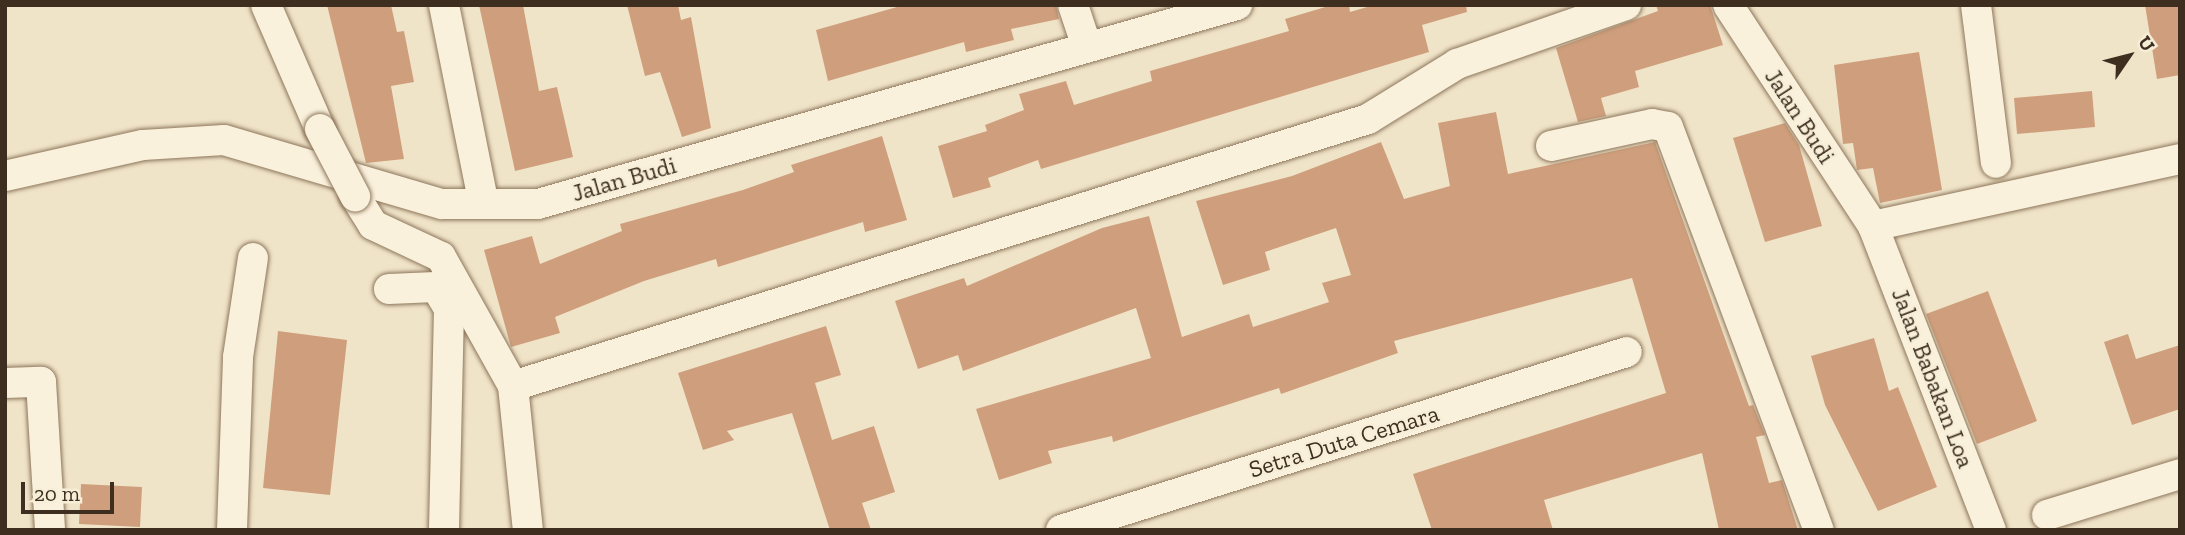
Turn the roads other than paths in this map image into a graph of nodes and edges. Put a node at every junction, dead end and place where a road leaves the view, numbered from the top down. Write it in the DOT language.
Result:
graph roads {
  1 [pos="266,5"];
  2 [pos="444,5"];
  3 [pos="1073,5"];
  4 [pos="1237,5"];
  5 [pos="1626,5"];
  6 [pos="1728,5"];
  7 [pos="1976,5"];
  8 [pos="1086,44"];
  9 [pos="1550,146"];
  10 [pos="2180,159"];
  11 [pos="1996,163"];
  12 [pos="5,176"];
  13 [pos="483,201"];
  14 [pos="1873,226"];
  15 [pos="253,258"];
  16 [pos="389,289"];
  17 [pos="1627,352"];
  18 [pos="5,383"];
  19 [pos="513,386"];
  20 [pos="2180,474"];
  21 [pos="2047,515"];
  22 [pos="50,530"];
  23 [pos="232,530"];
  24 [pos="444,530"];
  25 [pos="528,530"];
  26 [pos="1061,530"];
  27 [pos="1819,530"];
  28 [pos="1991,530"];
  1 -- 19 [label="street, bridge"];
  2 -- 13 [label="street"];
  3 -- 8 [label="street"];
  4 -- 8 [label="street, Jalan Budi"];
  5 -- 19 [label="street"];
  6 -- 14 [label="street, Jalan Budi"];
  7 -- 11 [label="street"];
  8 -- 13 [label="street, Jalan Budi"];
  9 -- 27 [label="street"];
  10 -- 14 [label="street"];
  12 -- 13 [label="street, Jalan Budi"];
  14 -- 28 [label="street, Jalan Babakan Loa"];
  15 -- 23 [label="street"];
  16 -- 24 [label="street"];
  17 -- 26 [label="street, Setra Duta Cemara"];
  18 -- 22 [label="street"];
  19 -- 25 [label="street"];
  20 -- 21 [label="street"];
}
